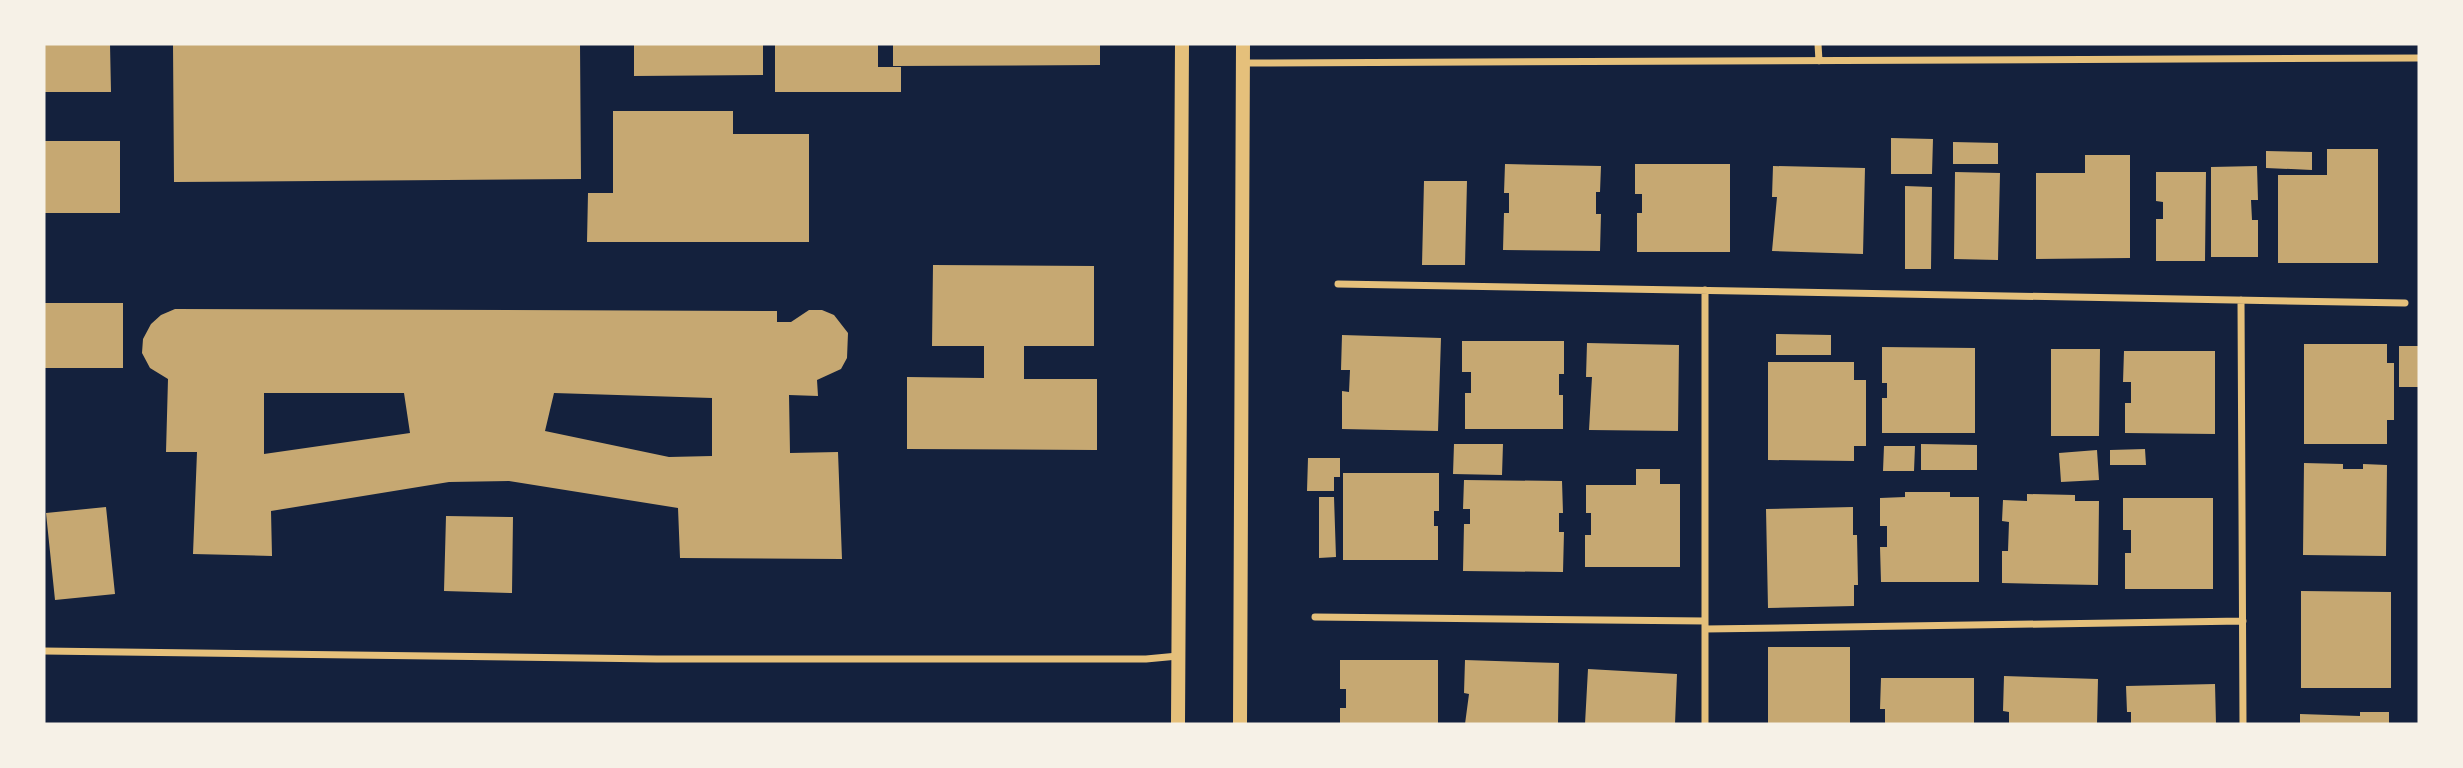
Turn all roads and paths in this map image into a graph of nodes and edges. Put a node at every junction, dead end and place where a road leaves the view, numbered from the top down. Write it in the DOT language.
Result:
graph roads {
  1 [pos="1182,44"];
  2 [pos="1244,44"];
  3 [pos="1818,44"];
  4 [pos="2419,58"];
  5 [pos="1819,61"];
  6 [pos="1243,62"];
  7 [pos="1338,284"];
  8 [pos="1705,290"];
  9 [pos="2241,300"];
  10 [pos="2405,303"];
  11 [pos="1315,617"];
  12 [pos="2243,621"];
  13 [pos="1705,625"];
  14 [pos="44,651"];
  15 [pos="1178,656"];
  16 [pos="1178,724"];
  17 [pos="1240,724"];
  18 [pos="1705,724"];
  19 [pos="2243,724"];
  1 -- 15 [label="main road"];
  2 -- 6 [label="main road"];
  3 -- 5 [label="street"];
  4 -- 5 [label="street"];
  5 -- 6 [label="street"];
  6 -- 17 [label="main road"];
  7 -- 8 [label="street"];
  8 -- 9 [label="street"];
  8 -- 13 [label="street"];
  9 -- 10 [label="street"];
  9 -- 12 [label="street"];
  11 -- 13 [label="street"];
  12 -- 13 [label="street"];
  12 -- 19 [label="street"];
  13 -- 18 [label="street"];
  14 -- 15 [label="street"];
  15 -- 16 [label="main road"];
}
